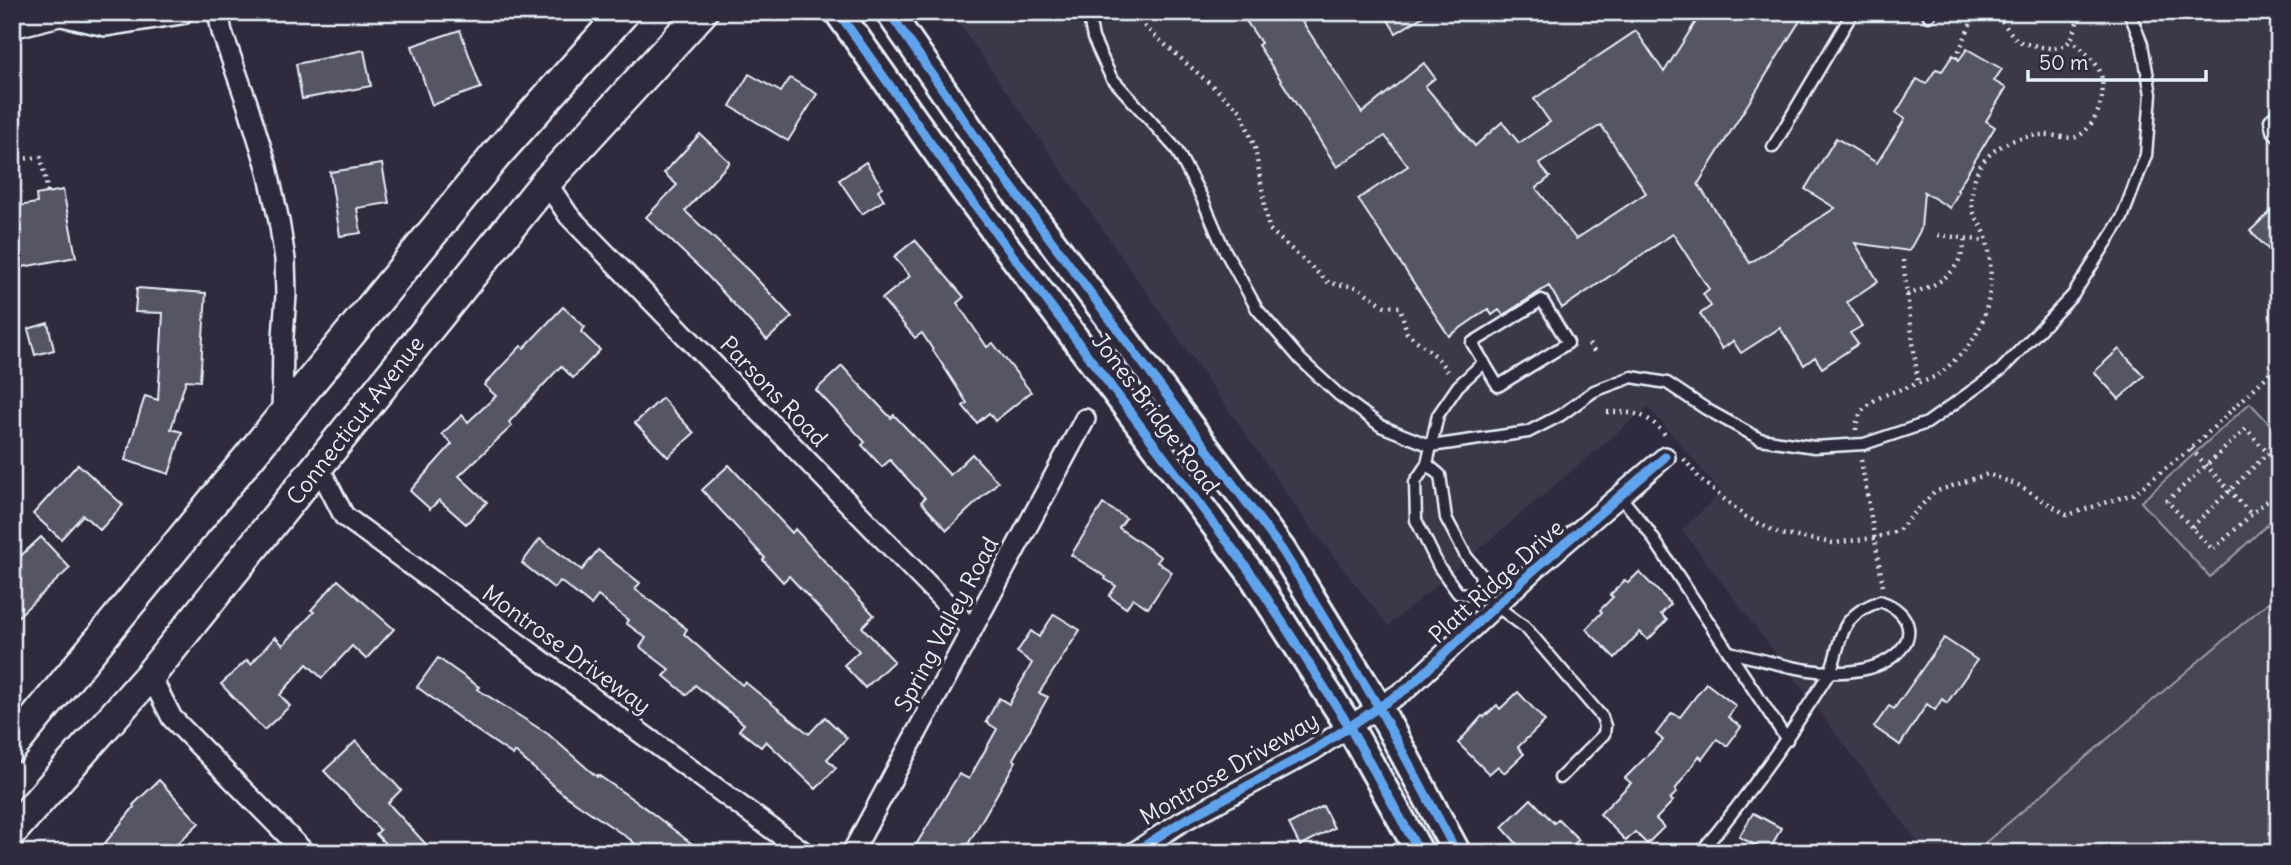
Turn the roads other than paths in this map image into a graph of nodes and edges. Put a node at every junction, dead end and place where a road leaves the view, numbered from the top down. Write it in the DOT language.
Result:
graph roads {
  1 [pos="181,12"];
  2 [pos="218,12"];
  3 [pos="624,12"];
  4 [pos="702,12"];
  5 [pos="838,12"];
  6 [pos="889,12"];
  7 [pos="1088,12"];
  8 [pos="1853,12"];
  9 [pos="2129,12"];
  10 [pos="65,13"];
  11 [pos="12,26"];
  12 [pos="2279,113"];
  13 [pos="2279,138"];
  14 [pos="1773,147"];
  15 [pos="547,182"];
  16 [pos="1484,362"];
  17 [pos="282,418"];
  18 [pos="1085,419"];
  19 [pos="1431,446"];
  20 [pos="1670,449"];
  21 [pos="1427,464"];
  22 [pos="319,467"];
  23 [pos="1620,496"];
  24 [pos="1490,601"];
  25 [pos="971,629"];
  26 [pos="1729,652"];
  27 [pos="1830,672"];
  28 [pos="150,675"];
  29 [pos="1378,706"];
  30 [pos="1349,726"];
  31 [pos="1787,740"];
  32 [pos="12,747"];
  33 [pos="1560,778"];
  34 [pos="12,831"];
  35 [pos="305,853"];
  36 [pos="805,853"];
  37 [pos="852,853"];
  38 [pos="1133,853"];
  39 [pos="1420,853"];
  40 [pos="1457,853"];
  41 [pos="1700,853"];
  1 -- 10 [label="street"];
  2 -- 17 [label="street"];
  3 -- 17 [label="main road"];
  4 -- 15 [label="main road, Connecticut Avenue"];
  5 -- 30 [label="main road, Jones Bridge Road"];
  6 -- 29 [label="main road, Jones Bridge Road"];
  7 -- 19 [label="lane"];
  8 -- 14 [label="lane"];
  9 -- 19 [label="lane"];
  10 -- 11 [label="street"];
  12 -- 13 [label="lane"];
  15 -- 22 [label="main road, Connecticut Avenue"];
  15 -- 25 [label="street, Parsons Road"];
  16 -- 16 [label="lane"];
  16 -- 19 [label="lane"];
  17 -- 32 [label="main road"];
  18 -- 25 [label="street, Spring Valley Road"];
  19 -- 21 [label="lane"];
  20 -- 23 [label="street, Platt Ridge Drive"];
  21 -- 24 [label="lane"];
  21 -- 24 [label="lane"];
  22 -- 28 [label="main road, Connecticut Avenue"];
  22 -- 36 [label="street, Montrose Driveway"];
  23 -- 24 [label="street, Platt Ridge Drive"];
  23 -- 26 [label="lane"];
  24 -- 29 [label="street, Platt Ridge Drive"];
  24 -- 33 [label="lane"];
  25 -- 37 [label="street, Spring Valley Road"];
  26 -- 27 [label="lane"];
  26 -- 31 [label="lane"];
  27 -- 27 [label="lane"];
  27 -- 31 [label="lane"];
  28 -- 34 [label="main road, Connecticut Avenue"];
  28 -- 35 [label="street"];
  29 -- 30 [label="street, Platt Ridge Drive"];
  29 -- 40 [label="main road, Jones Bridge Road"];
  30 -- 38 [label="street, Montrose Driveway"];
  30 -- 39 [label="main road, Jones Bridge Road"];
  31 -- 41 [label="lane"];
}
